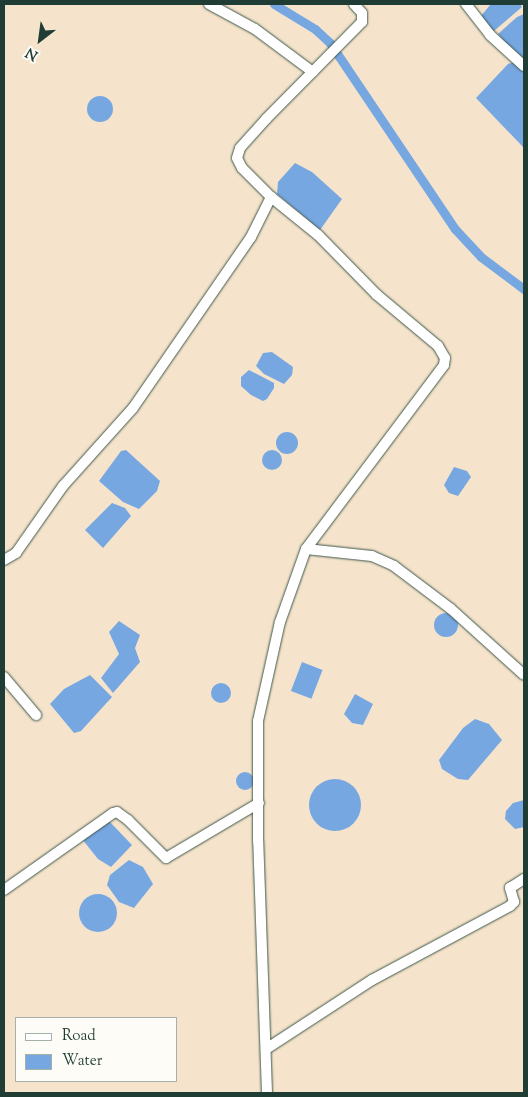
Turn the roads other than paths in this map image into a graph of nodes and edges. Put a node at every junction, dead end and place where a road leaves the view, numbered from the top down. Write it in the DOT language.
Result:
graph roads {
  1 [pos="209,4"];
  2 [pos="354,4"];
  3 [pos="466,4"];
  4 [pos="524,66"];
  5 [pos="316,70"];
  6 [pos="271,197"];
  7 [pos="306,549"];
  8 [pos="4,560"];
  9 [pos="524,675"];
  10 [pos="4,677"];
  11 [pos="36,716"];
  12 [pos="259,803"];
  13 [pos="524,880"];
  14 [pos="4,890"];
  15 [pos="266,1049"];
  16 [pos="267,1093"];
  1 -- 5 [label="street"];
  2 -- 5 [label="street"];
  3 -- 4 [label="street"];
  5 -- 6 [label="street"];
  6 -- 7 [label="street"];
  6 -- 8 [label="street"];
  7 -- 9 [label="street"];
  7 -- 12 [label="street"];
  10 -- 11 [label="street"];
  12 -- 14 [label="street"];
  12 -- 15 [label="street"];
  13 -- 15 [label="street"];
  15 -- 16 [label="street"];
}
